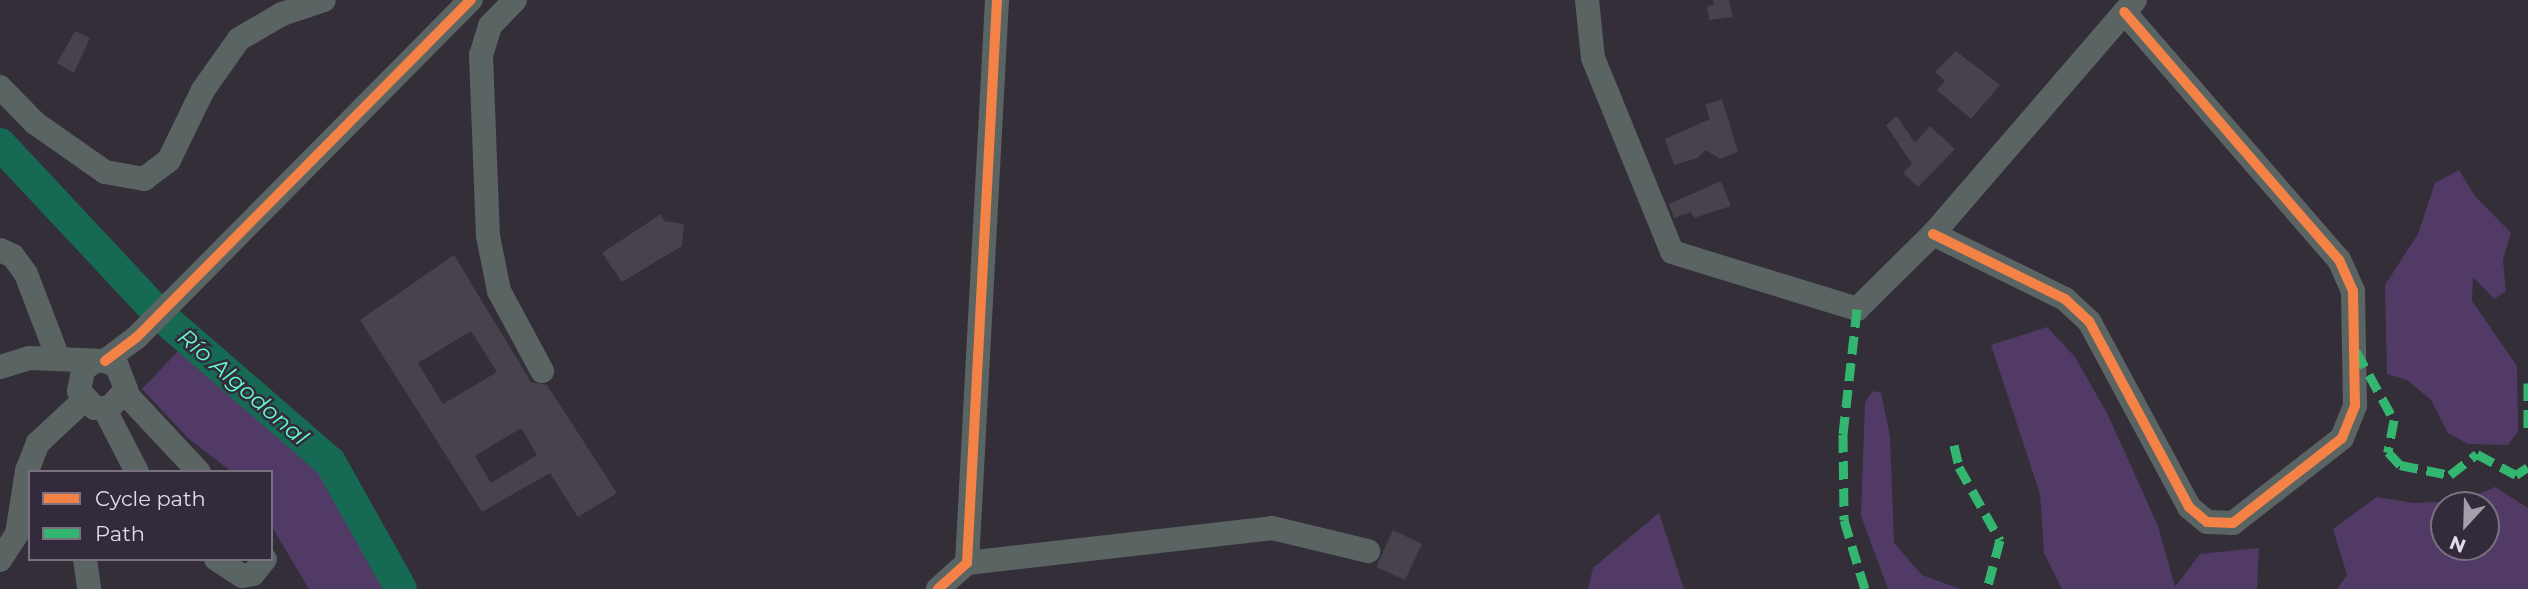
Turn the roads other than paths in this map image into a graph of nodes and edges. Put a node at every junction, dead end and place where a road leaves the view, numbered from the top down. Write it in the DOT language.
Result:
graph roads {
  1 [pos="324,0"];
  2 [pos="471,0"];
  3 [pos="515,0"];
  4 [pos="997,0"];
  5 [pos="1587,0"];
  6 [pos="2130,6"];
  7 [pos="0,87"];
  8 [pos="1933,234"];
  9 [pos="0,250"];
  10 [pos="58,358"];
  11 [pos="98,362"];
  12 [pos="0,367"];
  13 [pos="541,371"];
  14 [pos="124,393"];
  15 [pos="94,404"];
  16 [pos="34,467"];
  17 [pos="136,470"];
  18 [pos="197,470"];
  19 [pos="28,491"];
  20 [pos="1368,551"];
  21 [pos="0,560"];
  22 [pos="85,561"];
  23 [pos="219,561"];
  24 [pos="263,561"];
  25 [pos="967,563"];
  26 [pos="89,589"];
  27 [pos="938,589"];
  1 -- 7 [label="street"];
  2 -- 11 [label="street"];
  3 -- 13 [label="street"];
  4 -- 25 [label="street"];
  5 -- 8 [label="street"];
  6 -- 8 [label="street"];
  6 -- 8 [label="street"];
  9 -- 10 [label="street"];
  10 -- 11 [label="street"];
  10 -- 12 [label="street"];
  11 -- 14 [label="street"];
  11 -- 15 [label="street"];
  14 -- 15 [label="street"];
  14 -- 18 [label="street"];
  15 -- 16 [label="street"];
  15 -- 17 [label="street"];
  19 -- 21 [label="street"];
  20 -- 25 [label="street"];
  22 -- 26 [label="street"];
  23 -- 24 [label="street"];
  25 -- 27 [label="street"];
}
